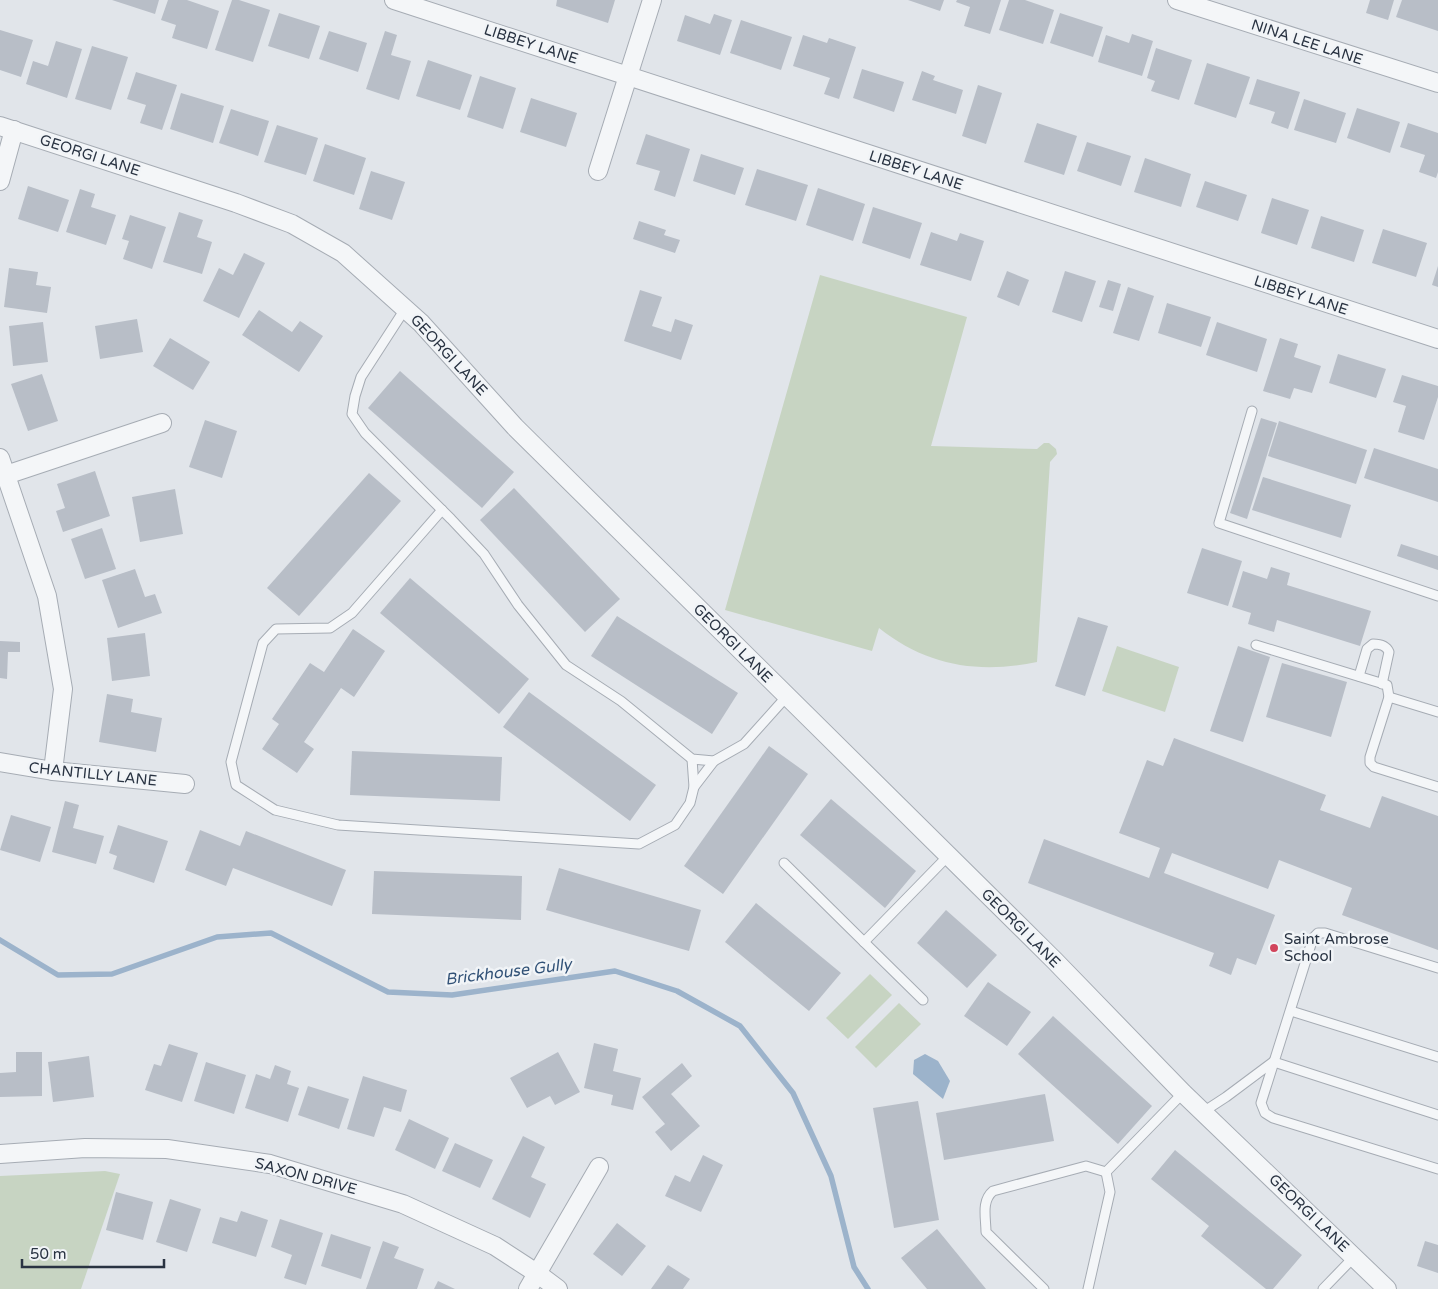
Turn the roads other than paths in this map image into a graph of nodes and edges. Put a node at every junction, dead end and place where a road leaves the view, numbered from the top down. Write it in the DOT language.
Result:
graph roads {
  1 [pos="394,0"];
  2 [pos="652,0"];
  3 [pos="1177,0"];
  4 [pos="628,76"];
  5 [pos="1438,83"];
  6 [pos="7,128"];
  7 [pos="598,171"];
  8 [pos="0,181"];
  9 [pos="405,308"];
  10 [pos="1438,339"];
  11 [pos="1252,411"];
  12 [pos="162,423"];
  13 [pos="3,467"];
  14 [pos="442,510"];
  15 [pos="1438,596"];
  16 [pos="1256,645"];
  17 [pos="1359,676"];
  18 [pos="1382,684"];
  19 [pos="787,696"];
  20 [pos="1389,697"];
  21 [pos="1438,712"];
  22 [pos="692,759"];
  23 [pos="714,761"];
  24 [pos="0,762"];
  25 [pos="53,771"];
  26 [pos="185,784"];
  27 [pos="694,786"];
  28 [pos="1438,787"];
  29 [pos="948,856"];
  30 [pos="784,863"];
  31 [pos="864,942"];
  32 [pos="1438,968"];
  33 [pos="923,1000"];
  34 [pos="1291,1011"];
  35 [pos="1438,1057"];
  36 [pos="1274,1062"];
  37 [pos="1183,1094"];
  38 [pos="1202,1112"];
  39 [pos="1438,1115"];
  40 [pos="0,1154"];
  41 [pos="599,1167"];
  42 [pos="1438,1169"];
  43 [pos="1106,1172"];
  44 [pos="1354,1257"];
  45 [pos="538,1274"];
  46 [pos="528,1289"];
  47 [pos="558,1289"];
  48 [pos="1044,1289"];
  49 [pos="1088,1289"];
  50 [pos="1323,1289"];
  51 [pos="1388,1289"];
  1 -- 4 [label="street, LIBBEY LANE"];
  2 -- 4 [label="street"];
  3 -- 5 [label="street, NINA LEE LANE"];
  4 -- 7 [label="street"];
  4 -- 10 [label="street, LIBBEY LANE"];
  6 -- 8 [label="street"];
  6 -- 9 [label="street, GEORGI LANE"];
  9 -- 14 [label="lane"];
  9 -- 19 [label="street, GEORGI LANE"];
  11 -- 15 [label="lane"];
  12 -- 13 [label="street"];
  13 -- 25 [label="street"];
  14 -- 22 [label="lane"];
  14 -- 27 [label="lane"];
  16 -- 17 [label="lane"];
  17 -- 18 [label="lane"];
  17 -- 18 [label="lane"];
  18 -- 20 [label="lane"];
  19 -- 23 [label="lane"];
  19 -- 29 [label="street, GEORGI LANE"];
  20 -- 21 [label="lane"];
  20 -- 28 [label="lane"];
  22 -- 23 [label="lane"];
  22 -- 27 [label="lane"];
  23 -- 27 [label="lane"];
  24 -- 25 [label="street, CHANTILLY LANE"];
  25 -- 26 [label="street, CHANTILLY LANE"];
  29 -- 31 [label="lane"];
  29 -- 37 [label="street, GEORGI LANE"];
  30 -- 31 [label="lane"];
  31 -- 33 [label="lane"];
  32 -- 34 [label="lane"];
  34 -- 35 [label="lane"];
  34 -- 36 [label="lane"];
  36 -- 38 [label="lane"];
  36 -- 39 [label="lane"];
  36 -- 42 [label="lane"];
  37 -- 38 [label="street, GEORGI LANE"];
  37 -- 43 [label="lane"];
  38 -- 44 [label="street, GEORGI LANE"];
  40 -- 45 [label="street, SAXON DRIVE"];
  41 -- 45 [label="street"];
  43 -- 48 [label="lane"];
  43 -- 49 [label="lane"];
  44 -- 50 [label="lane"];
  44 -- 51 [label="street, GEORGI LANE"];
  45 -- 46 [label="street"];
  45 -- 47 [label="street, SAXON DRIVE"];
}
